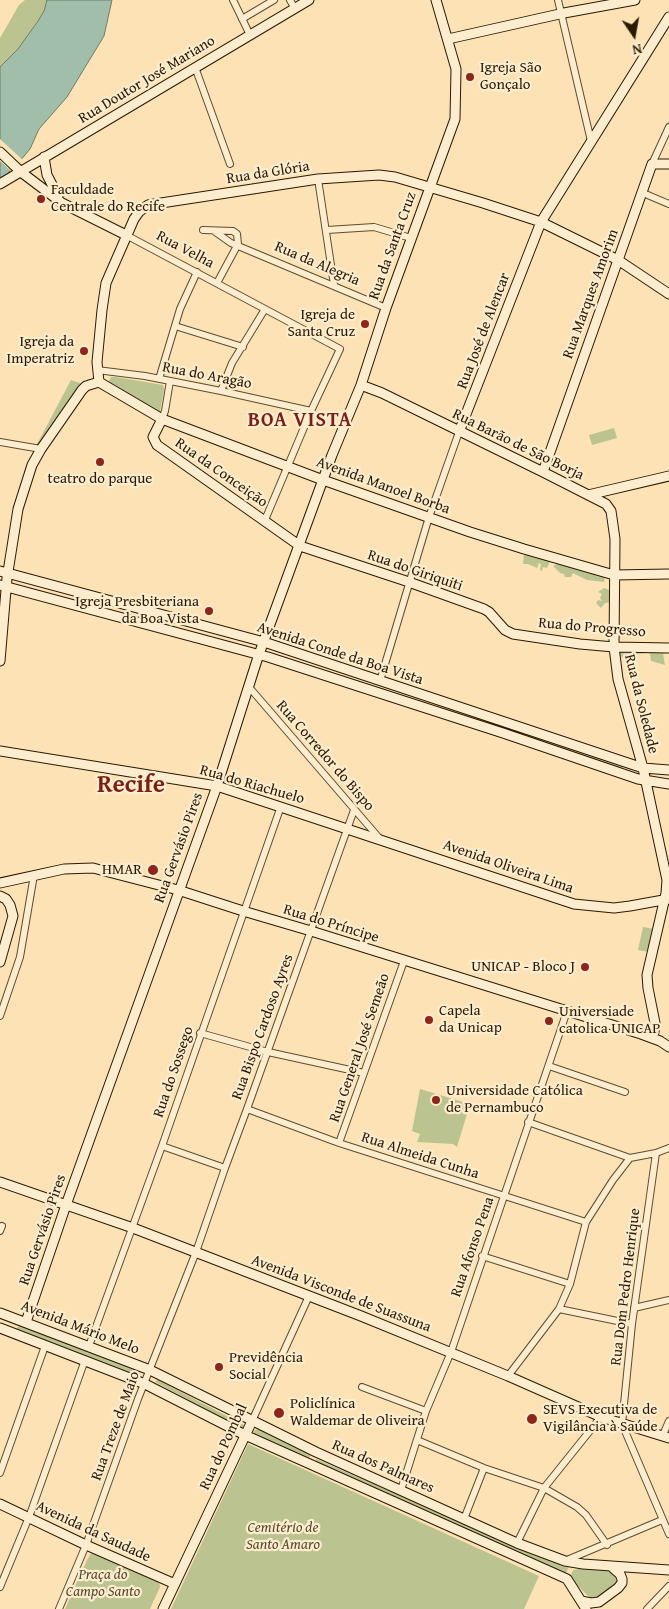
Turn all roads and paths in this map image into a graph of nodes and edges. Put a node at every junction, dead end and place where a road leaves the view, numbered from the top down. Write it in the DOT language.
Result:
graph roads {
  1 [pos="233,0"];
  2 [pos="290,0"];
  3 [pos="309,0"];
  4 [pos="436,0"];
  5 [pos="558,0"];
  6 [pos="634,0"];
  7 [pos="271,1"];
  8 [pos="295,9"];
  9 [pos="561,14"];
  10 [pos="669,17"];
  11 [pos="242,19"];
  12 [pos="250,35"];
  13 [pos="448,39"];
  14 [pos="195,67"];
  15 [pos="669,127"];
  16 [pos="591,141"];
  17 [pos="0,152"];
  18 [pos="44,157"];
  19 [pos="230,164"];
  20 [pos="652,164"];
  21 [pos="669,164"];
  22 [pos="19,170"];
  23 [pos="318,179"];
  24 [pos="0,184"];
  25 [pos="429,186"];
  26 [pos="643,192"];
  27 [pos="62,202"];
  28 [pos="669,204"];
  29 [pos="541,222"];
  30 [pos="203,230"];
  31 [pos="327,230"];
  32 [pos="214,231"];
  33 [pos="126,235"];
  34 [pos="411,238"];
  35 [pos="238,244"];
  36 [pos="618,260"];
  37 [pos="197,272"];
  38 [pos="217,282"];
  39 [pos="334,285"];
  40 [pos="669,294"];
  41 [pos="386,308"];
  42 [pos="265,309"];
  43 [pos="175,326"];
  44 [pos="242,347"];
  45 [pos="97,370"];
  46 [pos="159,379"];
  47 [pos="170,381"];
  48 [pos="99,382"];
  49 [pos="361,385"];
  50 [pos="221,390"];
  51 [pos="311,412"];
  52 [pos="162,420"];
  53 [pos="459,432"];
  54 [pos="0,442"];
  55 [pos="41,450"];
  56 [pos="288,466"];
  57 [pos="543,472"];
  58 [pos="669,476"];
  59 [pos="323,480"];
  60 [pos="588,495"];
  61 [pos="429,517"];
  62 [pos="265,520"];
  63 [pos="300,546"];
  64 [pos="4,572"];
  65 [pos="669,574"];
  66 [pos="614,575"];
  67 [pos="409,582"];
  68 [pos="3,586"];
  69 [pos="513,634"];
  70 [pos="264,642"];
  71 [pos="614,647"];
  72 [pos="669,648"];
  73 [pos="264,656"];
  74 [pos="0,661"];
  75 [pos="380,681"];
  76 [pos="249,687"];
  77 [pos="638,748"];
  78 [pos="0,751"];
  79 [pos="626,762"];
  80 [pos="643,768"];
  81 [pos="669,770"];
  82 [pos="646,781"];
  83 [pos="669,784"];
  84 [pos="217,786"];
  85 [pos="280,806"];
  86 [pos="354,810"];
  87 [pos="347,828"];
  88 [pos="382,841"];
  89 [pos="34,875"];
  90 [pos="0,883"];
  91 [pos="178,890"];
  92 [pos="0,896"];
  93 [pos="667,899"];
  94 [pos="243,911"];
  95 [pos="311,931"];
  96 [pos="404,961"];
  97 [pos="0,962"];
  98 [pos="567,1011"];
  99 [pos="0,1016"];
  100 [pos="200,1033"];
  101 [pos="650,1037"];
  102 [pos="669,1047"];
  103 [pos="268,1052"];
  104 [pos="549,1066"];
  105 [pos="364,1072"];
  106 [pos="625,1092"];
  107 [pos="248,1109"];
  108 [pos="528,1122"];
  109 [pos="339,1143"];
  110 [pos="162,1146"];
  111 [pos="669,1148"];
  112 [pos="656,1153"];
  113 [pos="630,1158"];
  114 [pos="225,1168"];
  115 [pos="0,1182"];
  116 [pos="503,1196"];
  117 [pos="66,1204"];
  118 [pos="586,1222"];
  119 [pos="132,1228"];
  120 [pos="196,1252"];
  121 [pos="482,1256"];
  122 [pos="570,1284"];
  123 [pos="308,1296"];
  124 [pos="669,1300"];
  125 [pos="634,1308"];
  126 [pos="559,1309"];
  127 [pos="0,1313"];
  128 [pos="26,1322"];
  129 [pos="632,1324"];
  130 [pos="0,1328"];
  131 [pos="45,1346"];
  132 [pos="89,1346"];
  133 [pos="450,1352"];
  134 [pos="85,1360"];
  135 [pos="150,1370"];
  136 [pos="508,1376"];
  137 [pos="144,1384"];
  138 [pos="362,1388"];
  139 [pos="426,1411"];
  140 [pos="601,1417"];
  141 [pos="252,1421"];
  142 [pos="669,1421"];
  143 [pos="622,1424"];
  144 [pos="245,1435"];
  145 [pos="666,1437"];
  146 [pos="417,1440"];
  147 [pos="7,1452"];
  148 [pos="286,1452"];
  149 [pos="316,1452"];
  150 [pos="0,1461"];
  151 [pos="484,1468"];
  152 [pos="0,1473"];
  153 [pos="544,1488"];
  154 [pos="401,1490"];
  155 [pos="0,1504"];
  156 [pos="29,1517"];
  157 [pos="464,1519"];
  158 [pos="662,1520"];
  159 [pos="669,1534"];
  160 [pos="517,1543"];
  161 [pos="86,1545"];
  162 [pos="607,1545"];
  163 [pos="565,1561"];
  164 [pos="583,1564"];
  165 [pos="612,1567"];
  166 [pos="669,1570"];
  167 [pos="567,1579"];
  168 [pos="175,1584"];
  169 [pos="669,1586"];
  170 [pos="0,1587"];
  171 [pos="581,1600"];
  172 [pos="59,1609"];
  173 [pos="164,1609"];
  174 [pos="586,1609"];
  175 [pos="647,1609"];
  1 -- 11 [label="street"];
  2 -- 8 [label="street"];
  3 -- 8 [label="street, Rua Doutor José Mariano"];
  4 -- 13 [label="street, Rua da Santa Cruz"];
  5 -- 9 [label="street"];
  6 -- 9 [label="street"];
  7 -- 11 [label="street"];
  8 -- 12 [label="street, Rua Doutor José Mariano"];
  9 -- 13 [label="street"];
  9 -- 16 [label="street"];
  10 -- 16 [label="street, Rua José de Alencar"];
  11 -- 12 [label="street"];
  12 -- 14 [label="street, Rua Doutor José Mariano"];
  13 -- 25 [label="street, Rua da Santa Cruz"];
  14 -- 18 [label="street, Rua Doutor José Mariano"];
  14 -- 19 [label="street"];
  15 -- 20 [label="street, Rua Marques Amorim"];
  16 -- 29 [label="street, Rua José de Alencar"];
  17 -- 22 [label="street, Rua Velha"];
  18 -- 22 [label="street, Rua Doutor José Mariano"];
  18 -- 27 [label="street"];
  20 -- 21 [label="street"];
  20 -- 26 [label="street, Rua Marques Amorim"];
  22 -- 24 [label="street, Rua Doutor José Mariano"];
  22 -- 27 [label="street, Rua Velha"];
  23 -- 25 [label="street, Rua da Glória"];
  23 -- 31 [label="street"];
  23 -- 33 [label="street, Rua da Glória"];
  25 -- 29 [label="street, Rua da Glória"];
  25 -- 34 [label="street, Rua da Santa Cruz"];
  26 -- 28 [label="street"];
  26 -- 36 [label="street, Rua Marques Amorim"];
  27 -- 33 [label="street, Rua Velha"];
  29 -- 36 [label="street, Rua da Glória"];
  29 -- 53 [label="street, Rua José de Alencar"];
  30 -- 32 [label="street, Rua da Alegria"];
  31 -- 34 [label="street"];
  31 -- 39 [label="street"];
  32 -- 35 [label="street, Rua da Alegria"];
  32 -- 35 [label="street, Rua da Alegria"];
  33 -- 37 [label="street, Rua Velha"];
  33 -- 45 [label="street, Rua da Glória"];
  34 -- 41 [label="street, Rua da Santa Cruz"];
  35 -- 38 [label="street"];
  35 -- 39 [label="street, Rua da Alegria"];
  36 -- 40 [label="street, Rua da Glória"];
  36 -- 57 [label="street, Rua Marques Amorim"];
  37 -- 38 [label="street, Rua Velha"];
  37 -- 43 [label="street"];
  38 -- 42 [label="street, Rua Velha"];
  39 -- 41 [label="street, Rua da Alegria"];
  41 -- 49 [label="street, Rua da Santa Cruz"];
  42 -- 44 [label="street"];
  42 -- 51 [label="street, Rua Velha"];
  43 -- 44 [label="street"];
  43 -- 46 [label="street"];
  44 -- 50 [label="street"];
  45 -- 46 [label="street, Rua do Aragão"];
  45 -- 48 [label="street, Rua da Glória"];
  46 -- 47 [label="street, Rua do Aragão"];
  47 -- 50 [label="street, Rua do Aragão"];
  47 -- 52 [label="street, Rua da Conceição"];
  48 -- 52 [label="street, Avenida Manoel Borba"];
  48 -- 55 [label="street"];
  49 -- 53 [label="street, Rua Barão de São Borja"];
  49 -- 59 [label="street, Rua Gervásio Pires"];
  50 -- 51 [label="street, Rua do Aragão"];
  51 -- 56 [label="street"];
  52 -- 56 [label="street, Avenida Manoel Borba"];
  52 -- 62 [label="street, Rua da Conceição"];
  53 -- 57 [label="street, Rua Barão de São Borja"];
  53 -- 61 [label="street, Rua José de Alencar"];
  54 -- 55 [label="street"];
  55 -- 64 [label="street"];
  56 -- 59 [label="street, Avenida Manoel Borba"];
  56 -- 62 [label="street"];
  57 -- 60 [label="street, Rua Barão de São Borja"];
  58 -- 60 [label="street, Rua Barão de São Borja"];
  59 -- 61 [label="street, Avenida Manoel Borba"];
  59 -- 63 [label="street, Rua Gervásio Pires"];
  60 -- 66 [label="street, Rua da Soledade"];
  61 -- 66 [label="street, Avenida Manoel Borba"];
  61 -- 67 [label="street, Rua José de Alencar"];
  62 -- 63 [label="street, Rua da Conceição"];
  63 -- 67 [label="street, Rua do Giriquiti"];
  63 -- 70 [label="street, Rua Gervásio Pires"];
  64 -- 68 [label="street"];
  64 -- 70 [label="street, Avenida Conde da Boa Vista"];
  65 -- 66 [label="street, Avenida Manoel Borba"];
  66 -- 71 [label="street, Rua da Soledade"];
  67 -- 69 [label="street, Rua do Giriquiti"];
  67 -- 75 [label="street, Rua José de Alencar"];
  68 -- 73 [label="street, Avenida Conde da Boa Vista"];
  68 -- 74 [label="street"];
  69 -- 71 [label="street, Rua do Progresso"];
  70 -- 73 [label="street, Rua Gervásio Pires"];
  70 -- 75 [label="street, Avenida Conde da Boa Vista"];
  71 -- 72 [label="street, Rua do Progresso"];
  71 -- 77 [label="street, Rua da Soledade"];
  73 -- 76 [label="street, Rua Gervásio Pires"];
  73 -- 82 [label="street, Avenida Conde da Boa Vista"];
  75 -- 79 [label="street, Avenida Conde da Boa Vista"];
  76 -- 84 [label="street, Rua Gervásio Pires"];
  76 -- 86 [label="street, Rua Corredor do Bispo"];
  77 -- 79 [label="street"];
  77 -- 80 [label="street, Rua da Soledade"];
  78 -- 84 [label="street, Rua do Riachuelo"];
  79 -- 80 [label="street, Avenida Conde da Boa Vista"];
  80 -- 81 [label="street, Avenida Conde da Boa Vista"];
  80 -- 82 [label="street, Rua da Soledade"];
  82 -- 83 [label="street, Avenida Conde da Boa Vista"];
  82 -- 93 [label="street, Rua da Soledade"];
  84 -- 85 [label="street, Rua do Riachuelo"];
  84 -- 91 [label="street, Rua Gervásio Pires"];
  85 -- 87 [label="street, Rua do Riachuelo"];
  85 -- 94 [label="street, Rua do Sossego"];
  86 -- 87 [label="street, Rua Bispo Cardoso Ayres"];
  86 -- 88 [label="street, Rua Corredor do Bispo"];
  87 -- 88 [label="street, Avenida Oliveira Lima"];
  87 -- 95 [label="street, Rua Bispo Cardoso Ayres"];
  88 -- 93 [label="street, Avenida Oliveira Lima"];
  89 -- 90 [label="street, Rua do Príncipe"];
  89 -- 91 [label="street, Rua do Príncipe"];
  89 -- 99 [label="street"];
  91 -- 94 [label="street, Rua do Príncipe"];
  91 -- 117 [label="street, Rua Gervásio Pires"];
  92 -- 97 [label="street"];
  93 -- 101 [label="street, Rua da Soledade"];
  94 -- 95 [label="street, Rua do Príncipe"];
  94 -- 100 [label="street, Rua do Sossego"];
  95 -- 96 [label="street, Rua do Príncipe"];
  95 -- 103 [label="street, Rua Bispo Cardoso Ayres"];
  96 -- 98 [label="street, Rua do Príncipe"];
  96 -- 105 [label="street, Rua General José Semeão"];
  98 -- 101 [label="street, Rua do Príncipe"];
  98 -- 104 [label="street, Rua Afonso Pena"];
  100 -- 103 [label="street"];
  100 -- 110 [label="street, Rua do Sossego"];
  101 -- 102 [label="street, Rua do Príncipe"];
  103 -- 105 [label="street"];
  103 -- 107 [label="street, Rua Bispo Cardoso Ayres"];
  104 -- 106 [label="street"];
  104 -- 108 [label="street, Rua Afonso Pena"];
  105 -- 109 [label="street, Rua General José Semeão"];
  107 -- 109 [label="street, Rua Almeida Cunha"];
  107 -- 114 [label="street, Rua Bispo Cardoso Ayres"];
  108 -- 113 [label="street"];
  108 -- 116 [label="street, Rua Afonso Pena"];
  109 -- 116 [label="street, Rua Almeida Cunha"];
  110 -- 114 [label="street"];
  110 -- 119 [label="street, Rua do Sossego"];
  111 -- 112 [label="street"];
  112 -- 113 [label="street"];
  112 -- 125 [label="street, Rua Dom Pedro Henrique"];
  113 -- 118 [label="street"];
  114 -- 120 [label="street, Rua Bispo Cardoso Ayres"];
  115 -- 117 [label="street, Avenida Visconde de Suassuna"];
  116 -- 118 [label="street, Rua Almeida Cunha"];
  116 -- 121 [label="street, Rua Afonso Pena"];
  117 -- 119 [label="street, Avenida Visconde de Suassuna"];
  117 -- 128 [label="street, Rua Gervásio Pires"];
  118 -- 122 [label="street"];
  119 -- 120 [label="street, Avenida Visconde de Suassuna"];
  119 -- 132 [label="street, Rua do Sossego"];
  120 -- 123 [label="street, Avenida Visconde de Suassuna"];
  120 -- 135 [label="street, Rua Treze de Maio"];
  121 -- 122 [label="street"];
  121 -- 133 [label="street, Rua Afonso Pena"];
  122 -- 126 [label="street"];
  123 -- 133 [label="street, Avenida Visconde de Suassuna"];
  123 -- 141 [label="street, Rua do Pombal"];
  124 -- 125 [label="street"];
  125 -- 129 [label="street, Rua Dom Pedro Henrique"];
  126 -- 129 [label="street"];
  126 -- 136 [label="street"];
  127 -- 128 [label="street, Avenida Mário Melo"];
  128 -- 132 [label="street, Avenida Mário Melo"];
  129 -- 143 [label="street, Rua Dom Pedro Henrique"];
  130 -- 131 [label="street, Avenida Mário Melo"];
  131 -- 134 [label="street, Avenida Mário Melo"];
  131 -- 147 [label="street"];
  132 -- 135 [label="street, Avenida Mário Melo"];
  133 -- 136 [label="street, Avenida Visconde de Suassuna"];
  133 -- 139 [label="street, Rua Afonso Pena"];
  134 -- 137 [label="street, Avenida Mário Melo"];
  134 -- 156 [label="street"];
  135 -- 137 [label="street, Rua Treze de Maio"];
  135 -- 141 [label="street, Rua dos Palmares"];
  136 -- 140 [label="street, Avenida Visconde de Suassuna"];
  137 -- 144 [label="street, Rua dos Palmares"];
  137 -- 161 [label="street, Rua Treze de Maio"];
  138 -- 139 [label="street"];
  139 -- 146 [label="street, Rua Afonso Pena"];
  140 -- 143 [label="street, Avenida Visconde de Suassuna"];
  140 -- 153 [label="street"];
  141 -- 144 [label="street, Rua do Pombal"];
  141 -- 149 [label="street, Rua dos Palmares"];
  142 -- 145 [label="street"];
  143 -- 145 [label="street, Avenida Visconde de Suassuna"];
  143 -- 158 [label="street"];
  144 -- 148 [label="street, Rua dos Palmares"];
  144 -- 168 [label="street, Rua do Pombal"];
  146 -- 151 [label="street"];
  146 -- 154 [label="street, Rua Afonso Pena"];
  147 -- 150 [label="street"];
  147 -- 152 [label="street"];
  148 -- 149 [label="street"];
  148 -- 167 [label="street, Rua dos Palmares"];
  149 -- 154 [label="street, Rua dos Palmares"];
  151 -- 153 [label="street"];
  151 -- 157 [label="street"];
  153 -- 160 [label="street"];
  153 -- 162 [label="street"];
  154 -- 157 [label="street, Rua dos Palmares"];
  155 -- 156 [label="street, Avenida da Saudade"];
  156 -- 161 [label="street, Avenida da Saudade"];
  156 -- 170 [label="street"];
  157 -- 160 [label="street, Rua dos Palmares"];
  158 -- 159 [label="street"];
  158 -- 162 [label="street"];
  160 -- 163 [label="street, Rua dos Palmares"];
  161 -- 168 [label="street, Avenida da Saudade"];
  161 -- 172 [label="street, Rua Treze de Maio"];
  162 -- 163 [label="street"];
  163 -- 164 [label="street, Rua dos Palmares"];
  164 -- 165 [label="street, Rua dos Palmares"];
  164 -- 167 [label="street"];
  165 -- 166 [label="street, Rua dos Palmares"];
  165 -- 171 [label="street"];
  167 -- 171 [label="street"];
  168 -- 173 [label="street, Rua do Pombal"];
  169 -- 175 [label="street"];
  171 -- 174 [label="street"];
}
